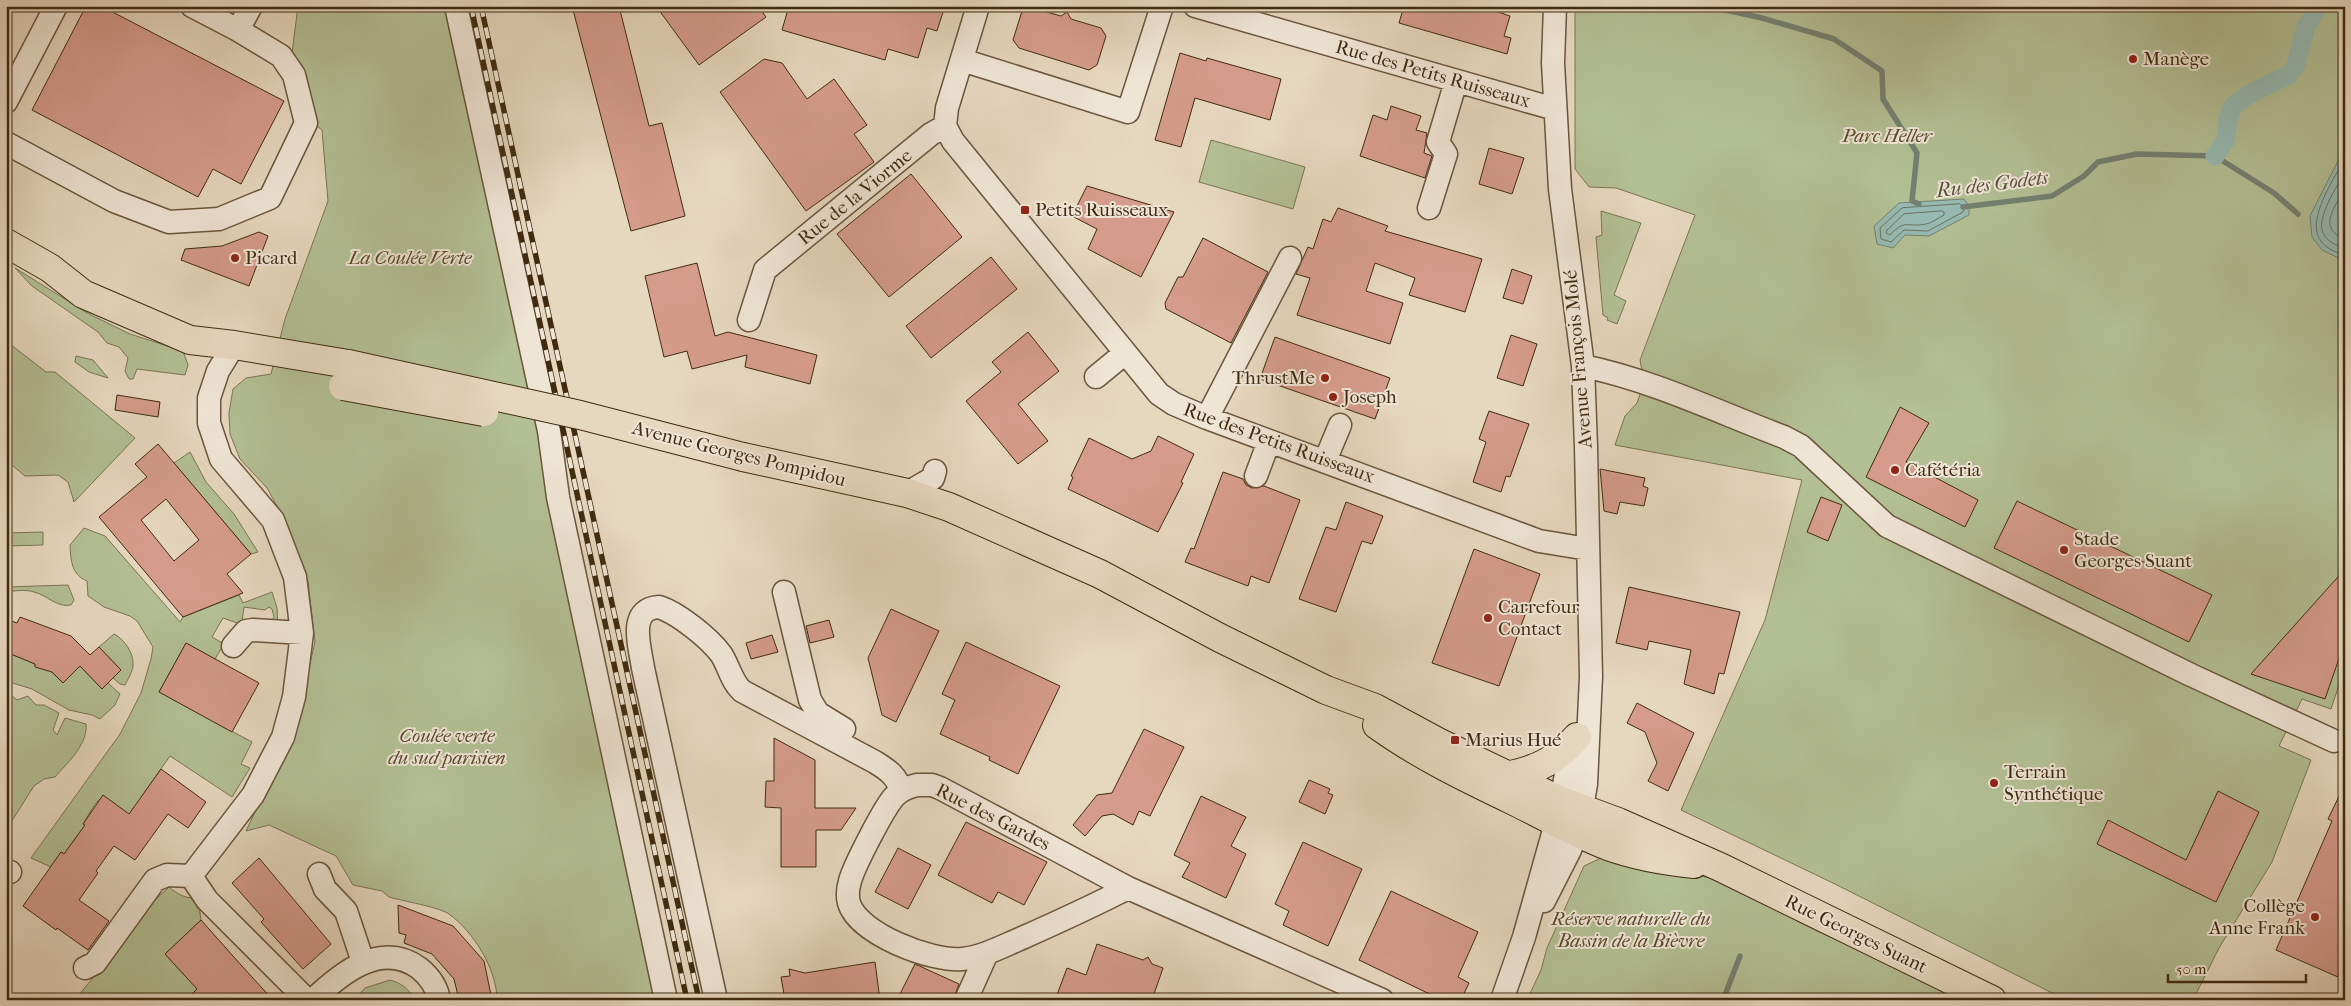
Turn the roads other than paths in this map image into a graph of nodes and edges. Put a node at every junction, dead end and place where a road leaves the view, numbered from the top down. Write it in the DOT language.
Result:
graph roads {
  1 [pos="56,6"];
  2 [pos="192,6"];
  3 [pos="251,6"];
  4 [pos="456,6"];
  5 [pos="978,6"];
  6 [pos="1162,6"];
  7 [pos="1195,6"];
  8 [pos="1555,6"];
  9 [pos="238,30"];
  10 [pos="962,60"];
  11 [pos="1456,81"];
  12 [pos="6,102"];
  13 [pos="1555,109"];
  14 [pos="945,126"];
  15 [pos="6,144"];
  16 [pos="1429,208"];
  17 [pos="6,243"];
  18 [pos="1290,258"];
  19 [pos="751,312"];
  20 [pos="234,345"];
  21 [pos="1124,353"];
  22 [pos="1583,366"];
  23 [pos="1096,377"];
  24 [pos="1207,418"];
  25 [pos="1340,425"];
  26 [pos="1269,441"];
  27 [pos="1326,461"];
  28 [pos="740,462"];
  29 [pos="1256,476"];
  30 [pos="907,493"];
  31 [pos="949,507"];
  32 [pos="1588,549"];
  33 [pos="784,592"];
  34 [pos="302,633"];
  35 [pos="1220,638"];
  36 [pos="233,646"];
  37 [pos="1326,690"];
  38 [pos="1588,712"];
  39 [pos="1577,737"];
  40 [pos="2334,741"];
  41 [pos="875,762"];
  42 [pos="1511,775"];
  43 [pos="901,791"];
  44 [pos="1569,815"];
  45 [pos="318,874"];
  46 [pos="190,876"];
  47 [pos="1128,888"];
  48 [pos="316,898"];
  49 [pos="355,937"];
  50 [pos="987,953"];
  51 [pos="365,961"];
  52 [pos="85,968"];
  53 [pos="1962,993"];
  54 [pos="307,1000"];
  55 [pos="313,1000"];
  56 [pos="440,1000"];
  57 [pos="666,1000"];
  58 [pos="716,1000"];
  59 [pos="966,1000"];
  60 [pos="1382,1000"];
  61 [pos="1502,1000"];
  62 [pos="1992,1000"];
  1 -- 12 [label="street"];
  2 -- 9 [label="street"];
  3 -- 9 [label="street"];
  4 -- 57 [label="street"];
  5 -- 10 [label="street"];
  6 -- 10 [label="street"];
  7 -- 11 [label="street, Rue des Petits Ruisseaux"];
  8 -- 13 [label="street, Avenue François Molé"];
  9 -- 15 [label="street"];
  10 -- 14 [label="street"];
  11 -- 13 [label="street, Rue des Petits Ruisseaux"];
  11 -- 16 [label="street"];
  13 -- 22 [label="street, Avenue François Molé"];
  14 -- 19 [label="street, Rue de la Viorme"];
  14 -- 21 [label="street, Rue des Petits Ruisseaux"];
  17 -- 20 [label="main road, Avenue Georges Pompidou"];
  18 -- 24 [label="street"];
  20 -- 28 [label="main road, Avenue Georges Pompidou, bridge"];
  20 -- 34 [label="street"];
  21 -- 23 [label="street"];
  21 -- 24 [label="street, Rue des Petits Ruisseaux"];
  22 -- 32 [label="street, Avenue François Molé"];
  22 -- 40 [label="street"];
  24 -- 26 [label="street, Rue des Petits Ruisseaux"];
  25 -- 27 [label="street"];
  26 -- 27 [label="street, Rue des Petits Ruisseaux"];
  26 -- 29 [label="street"];
  27 -- 32 [label="street, Rue des Petits Ruisseaux"];
  28 -- 30 [label="main road, Avenue Georges Pompidou"];
  28 -- 35 [label="main road, Avenue Georges Pompidou"];
  30 -- 31 [label="main road, Avenue Georges Pompidou"];
  30 -- 31 [label="street"];
  31 -- 35 [label="main road, Avenue Georges Pompidou"];
  32 -- 38 [label="street, Avenue François Molé"];
  33 -- 41 [label="street"];
  34 -- 36 [label="street"];
  34 -- 46 [label="street"];
  35 -- 37 [label="main road, Avenue Georges Pompidou"];
  37 -- 42 [label="main road, Avenue Georges Pompidou"];
  37 -- 44 [label="main road, Avenue Georges Pompidou"];
  38 -- 39 [label="street, Avenue François Molé"];
  38 -- 44 [label="street, Avenue François Molé"];
  39 -- 42 [label="main road"];
  39 -- 44 [label="street, Avenue François Molé"];
  41 -- 43 [label="street"];
  41 -- 58 [label="street"];
  42 -- 44 [label="main road, Avenue Georges Pompidou"];
  43 -- 47 [label="street, Rue des Gardes"];
  43 -- 50 [label="street"];
  44 -- 53 [label="main road, Rue Georges Suant"];
  44 -- 61 [label="street"];
  45 -- 49 [label="street"];
  46 -- 52 [label="street"];
  46 -- 54 [label="street"];
  47 -- 50 [label="street"];
  47 -- 60 [label="street, Rue des Gardes"];
  48 -- 49 [label="street"];
  49 -- 51 [label="street"];
  50 -- 59 [label="street"];
  51 -- 55 [label="street"];
  51 -- 56 [label="street"];
  53 -- 62 [label="main road, Rue Georges Suant"];
}
